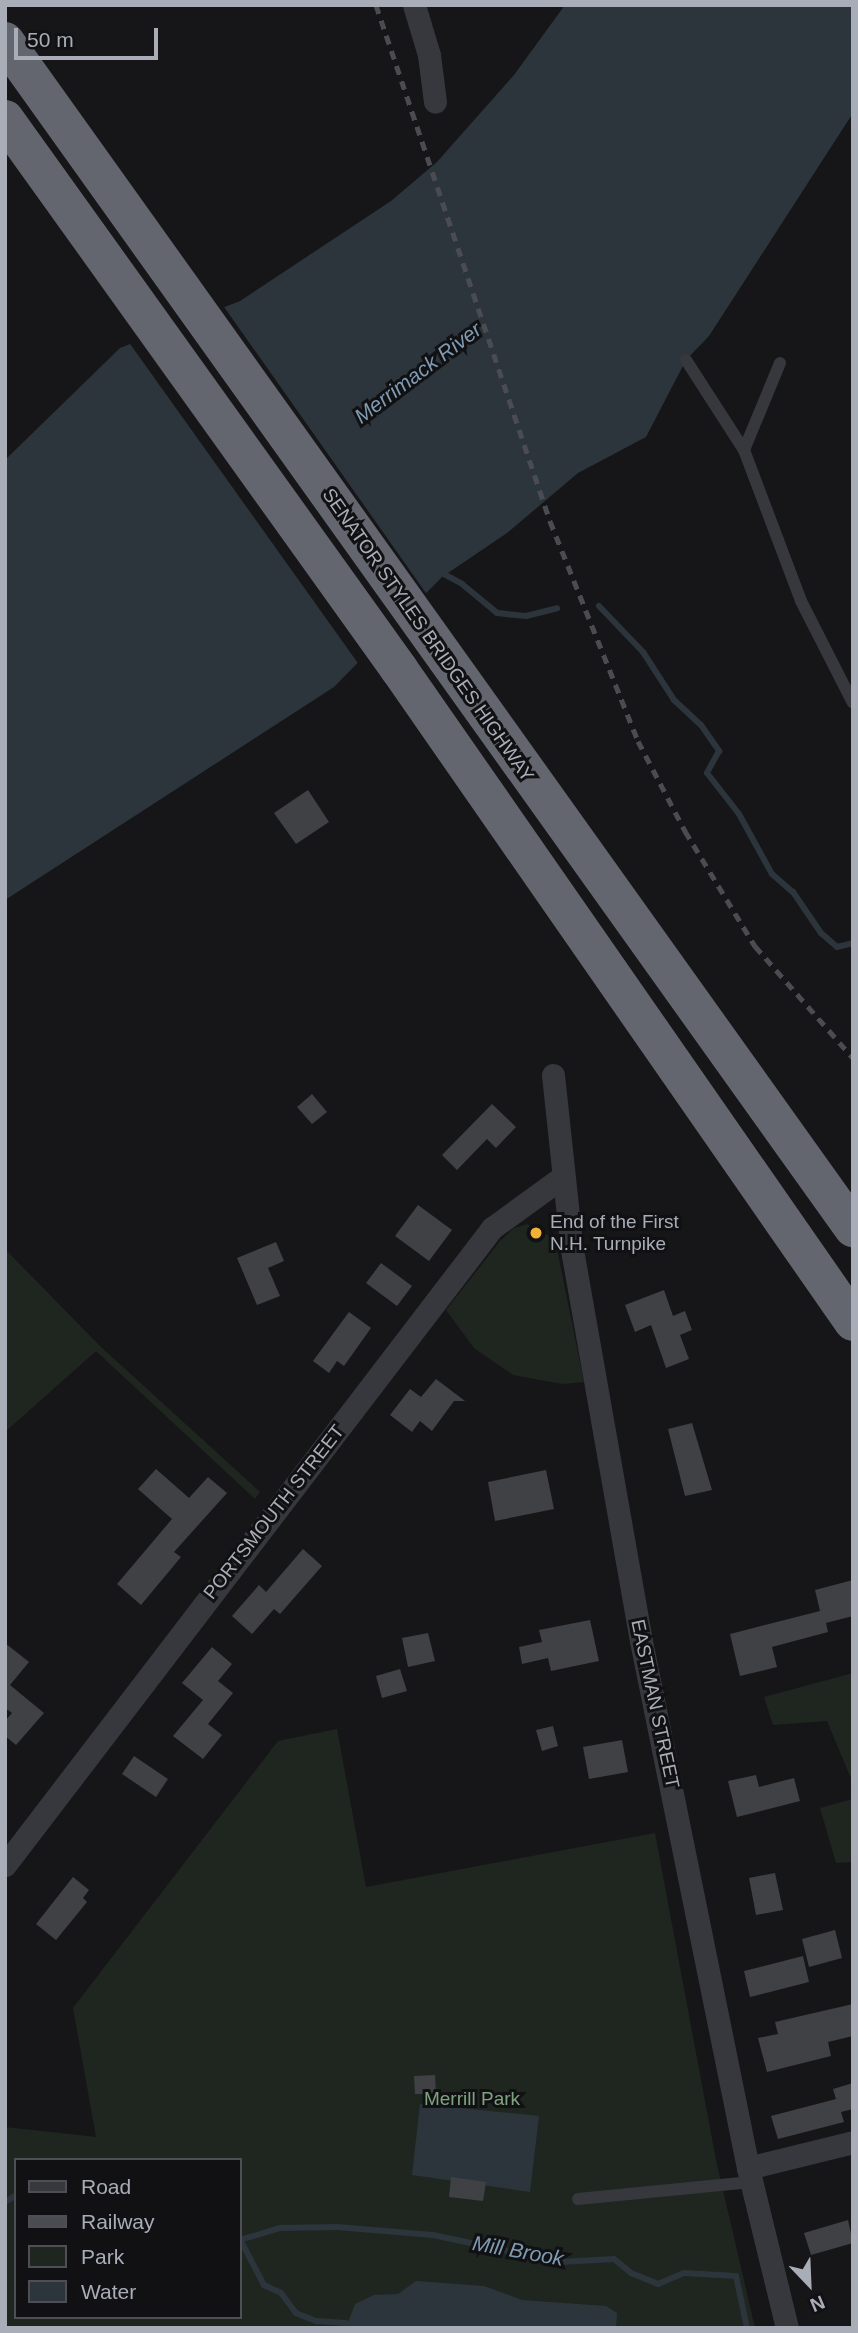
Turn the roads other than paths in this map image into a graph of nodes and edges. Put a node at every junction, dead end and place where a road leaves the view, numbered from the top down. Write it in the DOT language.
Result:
graph roads {
  1 [pos="414,5"];
  2 [pos="5,41"];
  3 [pos="435,102"];
  4 [pos="5,119"];
  5 [pos="686,360"];
  6 [pos="780,363"];
  7 [pos="744,450"];
  8 [pos="853,703"];
  9 [pos="553,1075"];
  10 [pos="561,1178"];
  11 [pos="853,1228"];
  12 [pos="826,1284"];
  13 [pos="853,1322"];
  14 [pos="853,1335"];
  15 [pos="5,1865"];
  16 [pos="853,2142"];
  17 [pos="749,2175"];
  18 [pos="578,2199"];
  19 [pos="787,2328"];
  1 -- 3 [label="street"];
  2 -- 11 [label="highway, SENATOR STYLES BRIDGES HIGHWAY"];
  4 -- 12 [label="highway"];
  5 -- 7 [label="lane"];
  6 -- 7 [label="lane"];
  7 -- 8 [label="lane"];
  9 -- 10 [label="street, EASTMAN STREET"];
  10 -- 15 [label="street, PORTSMOUTH STREET"];
  10 -- 17 [label="street, EASTMAN STREET"];
  12 -- 13 [label="highway"];
  12 -- 14 [label="highway"];
  16 -- 17 [label="street"];
  17 -- 18 [label="lane"];
  17 -- 19 [label="street, EASTMAN STREET"];
}
